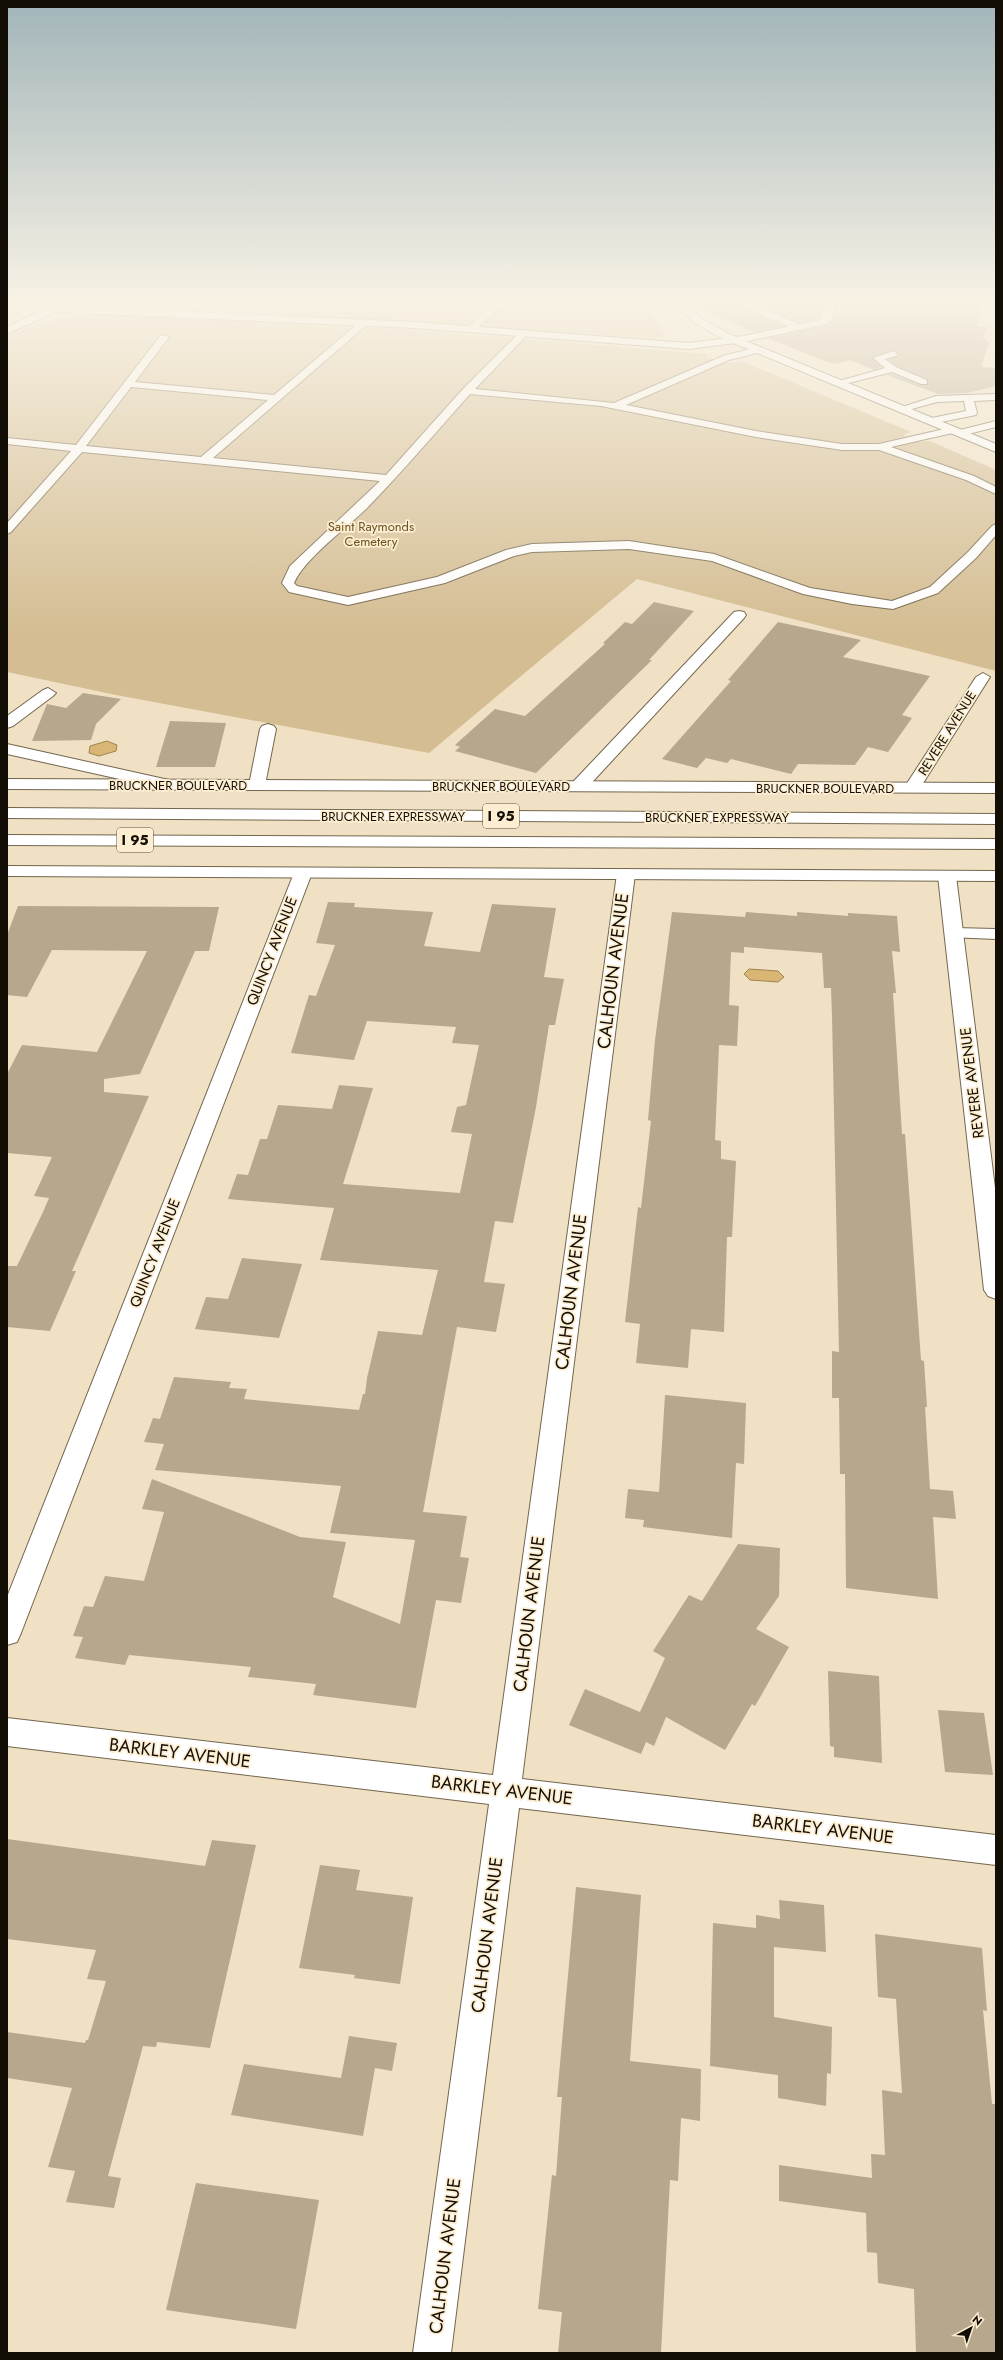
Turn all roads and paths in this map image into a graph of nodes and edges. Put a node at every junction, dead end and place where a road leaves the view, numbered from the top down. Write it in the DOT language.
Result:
graph roads {
  1 [pos="109,410"];
  2 [pos="263,410"];
  3 [pos="450,410"];
  4 [pos="643,410"];
  5 [pos="904,410"];
  6 [pos="971,410"];
  7 [pos="931,421"];
  8 [pos="996,424"];
  9 [pos="957,432"];
  10 [pos="7,441"];
  11 [pos="879,447"];
  12 [pos="79,448"];
  13 [pos="996,448"];
  14 [pos="204,460"];
  15 [pos="389,478"];
  16 [pos="996,491"];
  17 [pos="996,528"];
  18 [pos="7,530"];
  19 [pos="739,615"];
  20 [pos="983,677"];
  21 [pos="48,693"];
  22 [pos="7,723"];
  23 [pos="268,730"];
  24 [pos="7,749"];
  25 [pos="7,784"];
  26 [pos="169,785"];
  27 [pos="257,785"];
  28 [pos="578,787"];
  29 [pos="912,788"];
  30 [pos="996,788"];
  31 [pos="7,813"];
  32 [pos="996,819"];
  33 [pos="7,840"];
  34 [pos="996,844"];
  35 [pos="7,871"];
  36 [pos="303,873"];
  37 [pos="626,874"];
  38 [pos="947,876"];
  39 [pos="996,876"];
  40 [pos="954,932"];
  41 [pos="996,934"];
  42 [pos="996,1290"];
  43 [pos="7,1633"];
  44 [pos="7,1732"];
  45 [pos="506,1790"];
  46 [pos="996,1850"];
  47 [pos="432,2353"];
  1 -- 12 [label="lane"];
  2 -- 14 [label="lane"];
  3 -- 15 [label="lane"];
  4 -- 11 [label="lane"];
  5 -- 7 [label="main road"];
  6 -- 7 [label="lane"];
  7 -- 9 [label="main road"];
  8 -- 9 [label="main road"];
  9 -- 11 [label="lane"];
  9 -- 13 [label="main road"];
  10 -- 12 [label="lane"];
  11 -- 16 [label="lane"];
  12 -- 14 [label="lane"];
  12 -- 18 [label="lane"];
  14 -- 15 [label="lane"];
  15 -- 17 [label="lane"];
  19 -- 28 [label="main road"];
  20 -- 29 [label="main road, REVERE AVENUE"];
  21 -- 22 [label="main road"];
  23 -- 27 [label="main road"];
  24 -- 26 [label="main road"];
  25 -- 26 [label="main road, BRUCKNER BOULEVARD"];
  26 -- 27 [label="main road, BRUCKNER BOULEVARD"];
  27 -- 28 [label="main road, BRUCKNER BOULEVARD"];
  28 -- 29 [label="main road, BRUCKNER BOULEVARD"];
  29 -- 30 [label="main road, BRUCKNER BOULEVARD"];
  31 -- 32 [label="main road, BRUCKNER EXPRESSWAY / I 95"];
  33 -- 34 [label="main road, BRUCKNER EXPRESSWAY / I 95"];
  35 -- 36 [label="main road"];
  36 -- 37 [label="main road"];
  36 -- 43 [label="main road, QUINCY AVENUE"];
  37 -- 38 [label="main road"];
  37 -- 45 [label="main road, CALHOUN AVENUE"];
  38 -- 39 [label="main road"];
  38 -- 40 [label="main road, REVERE AVENUE"];
  40 -- 41 [label="lane"];
  40 -- 42 [label="main road, REVERE AVENUE"];
  44 -- 45 [label="main road, BARKLEY AVENUE"];
  45 -- 46 [label="main road, BARKLEY AVENUE"];
  45 -- 47 [label="main road, CALHOUN AVENUE"];
}
